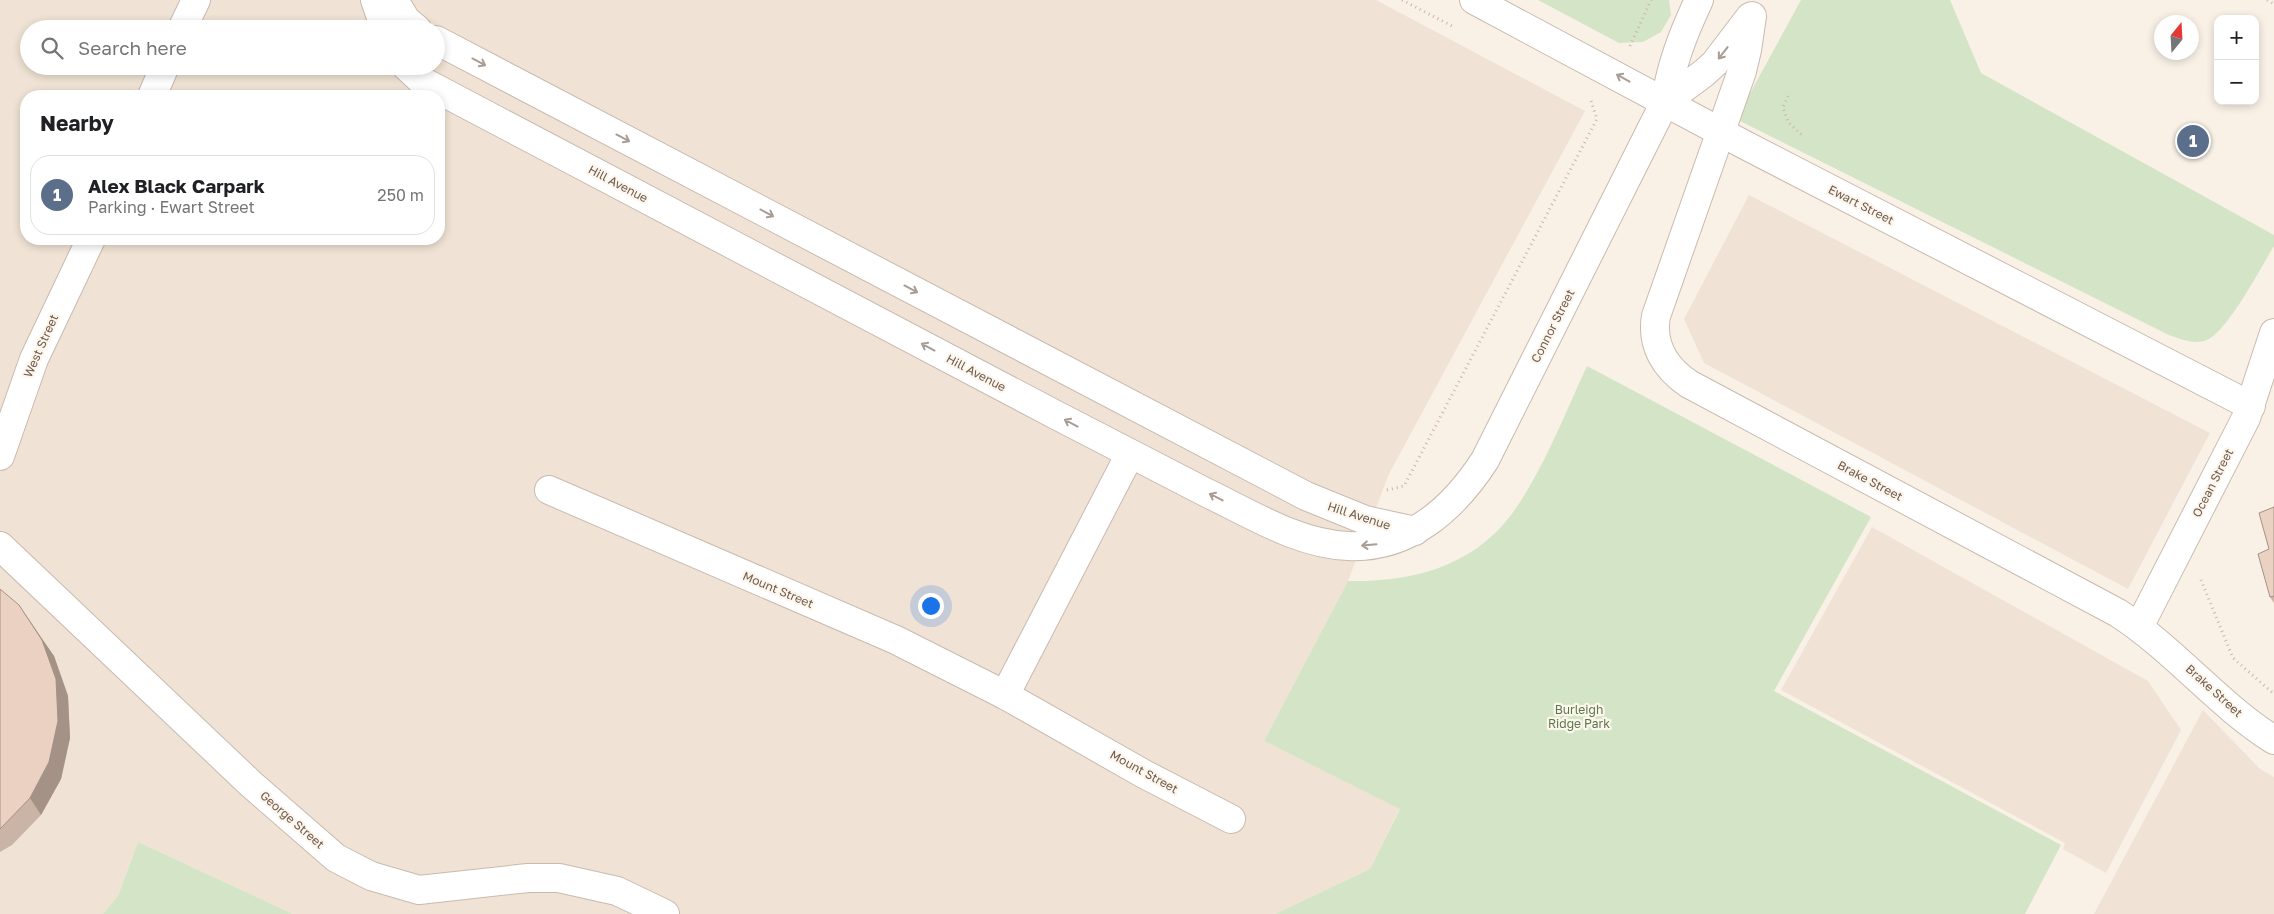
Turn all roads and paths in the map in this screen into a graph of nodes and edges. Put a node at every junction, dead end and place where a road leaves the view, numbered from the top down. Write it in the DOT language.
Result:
graph roads {
  1 [pos="196,0"];
  2 [pos="375,0"];
  3 [pos="394,0"];
  4 [pos="1402,0"];
  5 [pos="1474,0"];
  6 [pos="1651,0"];
  7 [pos="1699,0"];
  8 [pos="2267,0"];
  9 [pos="2274,4"];
  10 [pos="1757,8"];
  11 [pos="186,20"];
  12 [pos="382,20"];
  13 [pos="406,20"];
  14 [pos="1453,27"];
  15 [pos="445,45"];
  16 [pos="1630,46"];
  17 [pos="162,75"];
  18 [pos="416,75"];
  19 [pos="155,90"];
  20 [pos="439,90"];
  21 [pos="445,93"];
  22 [pos="1788,96"];
  23 [pos="1590,99"];
  24 [pos="1666,102"];
  25 [pos="1719,131"];
  26 [pos="1804,137"];
  27 [pos="88,245"];
  28 [pos="2274,333"];
  29 [pos="2251,406"];
  30 [pos="1130,454"];
  31 [pos="0,456"];
  32 [pos="549,490"];
  33 [pos="1378,492"];
  34 [pos="1415,531"];
  35 [pos="0,546"];
  36 [pos="2201,579"];
  37 [pos="2140,627"];
  38 [pos="1005,694"];
  39 [pos="2274,694"];
  40 [pos="2274,740"];
  41 [pos="1231,819"];
  42 [pos="665,914"];
  1 -- 11 [label="street"];
  2 -- 12 [label="street"];
  3 -- 13 [label="street"];
  4 -- 14 [label="path"];
  24 -- 5 [label="street, Ewart Street, one-way"];
  6 -- 16 [label="path"];
  7 -- 24 [label="street, Connor Street"];
  8 -- 9 [label="path"];
  10 -- 24 [label="street, Connor Street, one-way"];
  10 -- 25 [label="street, Brake Street"];
  15 -- 34 [label="street, Hill Avenue, one-way"];
  17 -- 19 [label="street"];
  20 -- 18 [label="street, Hill Avenue, one-way"];
  30 -- 21 [label="street, Hill Avenue, one-way"];
  22 -- 26 [label="path"];
  23 -- 33 [label="path"];
  24 -- 25 [label="street, Ewart Street"];
  24 -- 34 [label="street, Connor Street"];
  25 -- 29 [label="street, Ewart Street"];
  25 -- 37 [label="street, Brake Street"];
  27 -- 31 [label="street, West Street"];
  28 -- 29 [label="street, Ocean Street"];
  29 -- 37 [label="street, Ocean Street"];
  34 -- 30 [label="street, Hill Avenue, one-way"];
  30 -- 38 [label="street"];
  32 -- 38 [label="street, Mount Street"];
  35 -- 42 [label="street, George Street"];
  36 -- 39 [label="path"];
  37 -- 40 [label="street, Brake Street"];
  38 -- 41 [label="street, Mount Street"];
}
